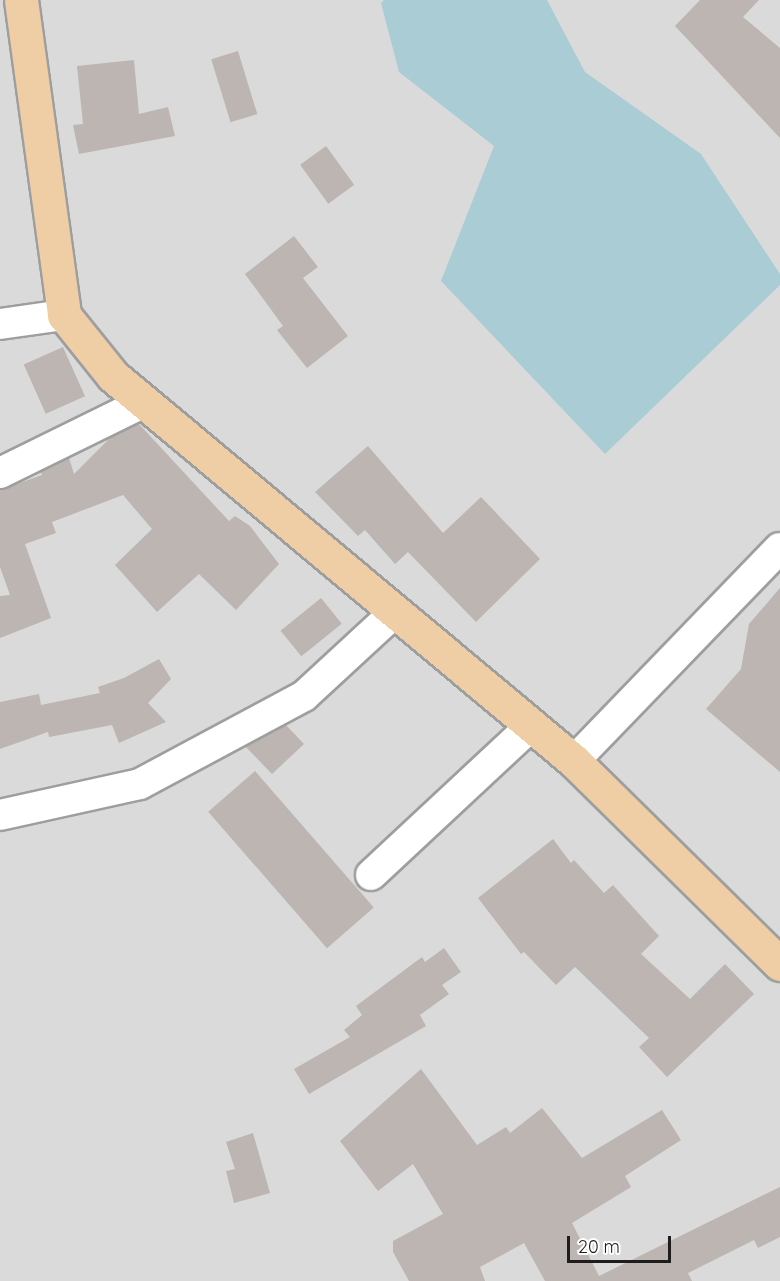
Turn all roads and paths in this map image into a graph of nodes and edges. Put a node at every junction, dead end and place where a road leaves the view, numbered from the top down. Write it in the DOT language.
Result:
graph roads {
  1 [pos="21,0"];
  2 [pos="64,315"];
  3 [pos="0,324"];
  4 [pos="144,402"];
  5 [pos="0,473"];
  6 [pos="780,548"];
  7 [pos="395,612"];
  8 [pos="531,726"];
  9 [pos="574,760"];
  10 [pos="0,815"];
  11 [pos="371,875"];
  12 [pos="778,959"];
  1 -- 2 [label="main road"];
  2 -- 3 [label="street"];
  2 -- 4 [label="main road"];
  4 -- 5 [label="street"];
  4 -- 7 [label="main road"];
  6 -- 9 [label="street"];
  7 -- 8 [label="main road"];
  7 -- 10 [label="street"];
  8 -- 9 [label="main road"];
  8 -- 11 [label="street"];
  9 -- 12 [label="main road"];
}
